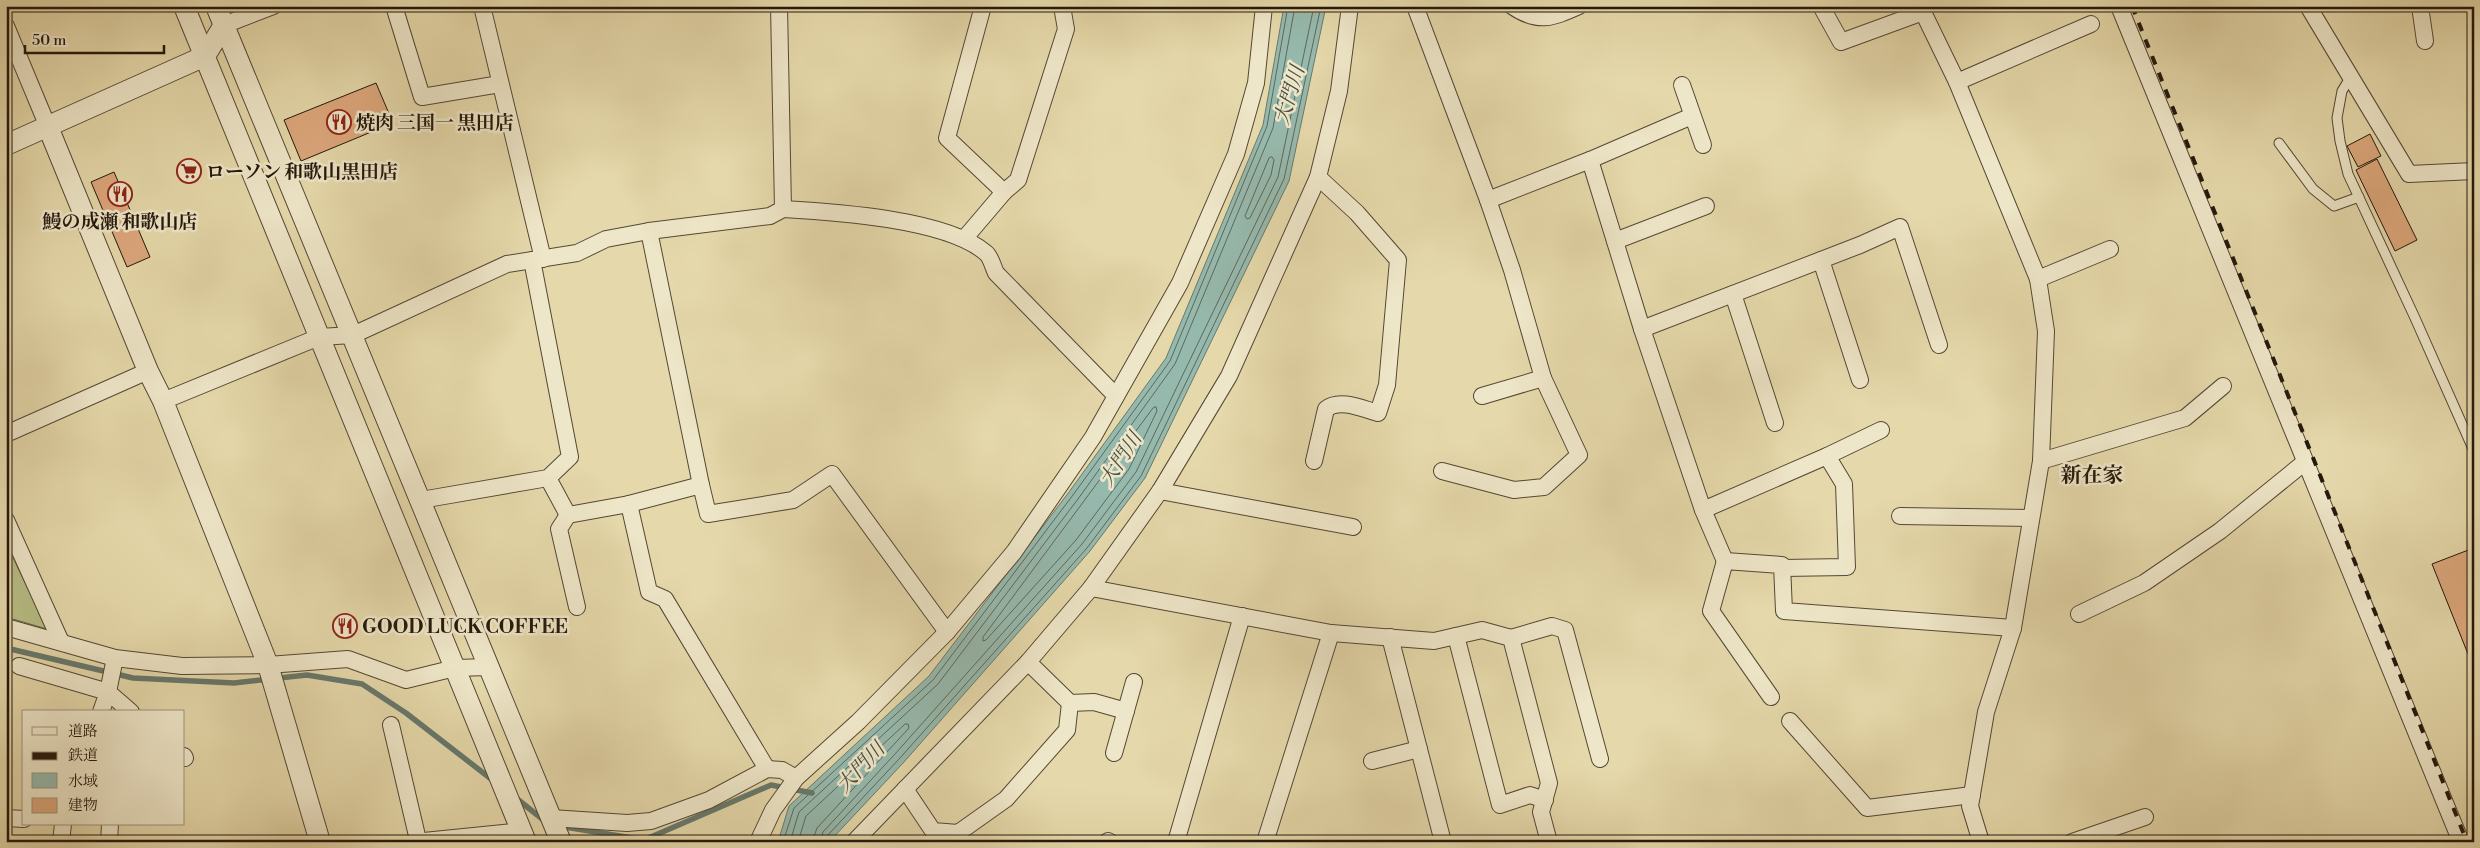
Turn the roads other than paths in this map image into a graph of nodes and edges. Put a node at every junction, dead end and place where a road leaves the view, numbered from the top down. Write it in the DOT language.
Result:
graph roads {
  1 [pos="184,6"];
  2 [pos="216,6"];
  3 [pos="273,6"];
  4 [pos="394,6"];
  5 [pos="482,6"];
  6 [pos="779,6"];
  7 [pos="983,6"];
  8 [pos="1065,6"];
  9 [pos="1264,6"];
  10 [pos="1350,6"];
  11 [pos="1415,6"];
  12 [pos="1512,6"];
  13 [pos="1579,6"];
  14 [pos="1821,6"];
  15 [pos="2119,6"];
  16 [pos="2308,6"];
  17 [pos="2420,6"];
  18 [pos="2091,24"];
  19 [pos="224,25"];
  20 [pos="6,26"];
  21 [pos="2425,40"];
  22 [pos="205,56"];
  23 [pos="2350,78"];
  24 [pos="1957,82"];
  25 [pos="500,84"];
  26 [pos="1682,85"];
  27 [pos="1692,116"];
  28 [pos="48,127"];
  29 [pos="2279,143"];
  30 [pos="6,145"];
  31 [pos="1703,145"];
  32 [pos="1590,160"];
  33 [pos="2474,171"];
  34 [pos="1318,177"];
  35 [pos="1004,192"];
  36 [pos="2359,197"];
  37 [pos="1488,200"];
  38 [pos="1706,206"];
  39 [pos="783,208"];
  40 [pos="649,231"];
  41 [pos="964,239"];
  42 [pos="1615,241"];
  43 [pos="2110,249"];
  44 [pos="538,260"];
  45 [pos="1821,260"];
  46 [pos="2038,278"];
  47 [pos="1733,294"];
  48 [pos="1642,328"];
  49 [pos="353,335"];
  50 [pos="319,337"];
  51 [pos="1939,345"];
  52 [pos="148,371"];
  53 [pos="1543,378"];
  54 [pos="1860,380"];
  55 [pos="2223,386"];
  56 [pos="1116,396"];
  57 [pos="1482,396"];
  58 [pos="163,401"];
  59 [pos="1775,424"];
  60 [pos="1881,430"];
  61 [pos="6,434"];
  62 [pos="2474,451"];
  63 [pos="1827,456"];
  64 [pos="1314,461"];
  65 [pos="2041,461"];
  66 [pos="2306,462"];
  67 [pos="1442,471"];
  68 [pos="548,478"];
  69 [pos="701,485"];
  70 [pos="1160,491"];
  71 [pos="421,500"];
  72 [pos="629,504"];
  73 [pos="1703,510"];
  74 [pos="568,515"];
  75 [pos="1900,516"];
  76 [pos="2030,518"];
  77 [pos="6,520"];
  78 [pos="1353,527"];
  79 [pos="1725,561"];
  80 [pos="1782,568"];
  81 [pos="1091,588"];
  82 [pos="577,607"];
  83 [pos="2079,614"];
  84 [pos="1242,616"];
  85 [pos="6,627"];
  86 [pos="2013,628"];
  87 [pos="946,632"];
  88 [pos="1331,633"];
  89 [pos="1456,636"];
  90 [pos="1390,638"];
  91 [pos="1511,638"];
  92 [pos="61,642"];
  93 [pos="115,658"];
  94 [pos="1028,662"];
  95 [pos="268,665"];
  96 [pos="19,666"];
  97 [pos="489,667"];
  98 [pos="455,668"];
  99 [pos="1134,682"];
  100 [pos="108,692"];
  101 [pos="1771,697"];
  102 [pos="1070,703"];
  103 [pos="102,710"];
  104 [pos="129,710"];
  105 [pos="1126,711"];
  106 [pos="1790,721"];
  107 [pos="391,725"];
  108 [pos="1419,749"];
  109 [pos="1114,753"];
  110 [pos="1600,759"];
  111 [pos="1372,761"];
  112 [pos="767,769"];
  113 [pos="796,778"];
  114 [pos="905,789"];
  115 [pos="1972,795"];
  116 [pos="1545,800"];
  117 [pos="2145,817"];
  118 [pos="6,818"];
  119 [pos="551,818"];
  120 [pos="22,819"];
  121 [pos="62,826"];
  122 [pos="110,826"];
  123 [pos="524,836"];
  124 [pos="1977,840"];
  125 [pos="416,841"];
  126 [pos="61,842"];
  127 [pos="108,842"];
  128 [pos="320,842"];
  129 [pos="561,842"];
  130 [pos="758,842"];
  131 [pos="854,842"];
  132 [pos="1176,842"];
  133 [pos="1265,842"];
  134 [pos="1443,842"];
  135 [pos="1549,842"];
  136 [pos="2072,842"];
  137 [pos="2461,842"];
  1 -- 22 [label="street"];
  2 -- 19 [label="street"];
  3 -- 19 [label="street"];
  4 -- 25 [label="street"];
  5 -- 25 [label="street"];
  6 -- 39 [label="street"];
  7 -- 35 [label="street"];
  8 -- 35 [label="street"];
  9 -- 56 [label="street"];
  10 -- 34 [label="street"];
  11 -- 37 [label="street"];
  12 -- 13 [label="street"];
  14 -- 24 [label="street"];
  15 -- 66 [label="street"];
  16 -- 23 [label="street"];
  17 -- 21 [label="street"];
  18 -- 24 [label="street"];
  19 -- 22 [label="street"];
  19 -- 49 [label="street"];
  20 -- 28 [label="street"];
  22 -- 28 [label="street"];
  22 -- 50 [label="street"];
  23 -- 33 [label="street"];
  23 -- 36 [label="lane"];
  24 -- 46 [label="street"];
  25 -- 44 [label="street"];
  26 -- 27 [label="street"];
  27 -- 31 [label="street"];
  27 -- 32 [label="street"];
  28 -- 30 [label="street"];
  28 -- 52 [label="street"];
  29 -- 36 [label="lane"];
  32 -- 37 [label="street"];
  32 -- 42 [label="street"];
  34 -- 64 [label="street"];
  34 -- 70 [label="street"];
  35 -- 41 [label="street"];
  36 -- 62 [label="lane"];
  37 -- 53 [label="street"];
  38 -- 42 [label="street"];
  39 -- 40 [label="street"];
  39 -- 41 [label="street"];
  40 -- 44 [label="street"];
  40 -- 69 [label="street"];
  41 -- 56 [label="street"];
  42 -- 48 [label="street"];
  43 -- 46 [label="street"];
  44 -- 49 [label="street"];
  44 -- 68 [label="street"];
  45 -- 47 [label="street"];
  45 -- 51 [label="street"];
  45 -- 54 [label="street"];
  46 -- 65 [label="street"];
  47 -- 48 [label="street"];
  47 -- 59 [label="street"];
  48 -- 73 [label="street"];
  49 -- 50 [label="street"];
  49 -- 71 [label="street"];
  50 -- 58 [label="street"];
  50 -- 98 [label="street"];
  52 -- 58 [label="street"];
  52 -- 61 [label="street"];
  53 -- 57 [label="street"];
  53 -- 67 [label="street"];
  55 -- 65 [label="street"];
  56 -- 87 [label="street"];
  58 -- 95 [label="street"];
  60 -- 63 [label="street"];
  63 -- 73 [label="street"];
  63 -- 80 [label="street"];
  65 -- 76 [label="street"];
  66 -- 83 [label="street"];
  66 -- 137 [label="street"];
  68 -- 71 [label="street"];
  68 -- 74 [label="street"];
  69 -- 72 [label="street"];
  69 -- 87 [label="street"];
  70 -- 78 [label="street"];
  70 -- 81 [label="street"];
  71 -- 97 [label="street"];
  72 -- 74 [label="street"];
  72 -- 112 [label="street"];
  73 -- 79 [label="street"];
  74 -- 82 [label="street"];
  75 -- 76 [label="street"];
  76 -- 86 [label="street"];
  77 -- 92 [label="street"];
  79 -- 80 [label="street"];
  79 -- 101 [label="street"];
  80 -- 86 [label="street"];
  81 -- 84 [label="street"];
  81 -- 94 [label="street"];
  84 -- 88 [label="street"];
  84 -- 132 [label="street"];
  85 -- 92 [label="street"];
  86 -- 115 [label="street"];
  87 -- 113 [label="street"];
  88 -- 90 [label="street"];
  88 -- 133 [label="street"];
  89 -- 90 [label="street"];
  89 -- 91 [label="street"];
  89 -- 116 [label="street"];
  90 -- 108 [label="street"];
  91 -- 110 [label="street"];
  91 -- 116 [label="street"];
  92 -- 93 [label="street"];
  93 -- 95 [label="street"];
  93 -- 100 [label="street"];
  94 -- 102 [label="street"];
  94 -- 114 [label="street"];
  95 -- 98 [label="street"];
  95 -- 128 [label="street"];
  96 -- 100 [label="street"];
  97 -- 98 [label="street"];
  97 -- 119 [label="street"];
  98 -- 123 [label="street"];
  99 -- 105 [label="street"];
  100 -- 103 [label="street"];
  100 -- 104 [label="street"];
  102 -- 105 [label="street"];
  102 -- 114 [label="street"];
  105 -- 109 [label="street"];
  106 -- 115 [label="street"];
  107 -- 125 [label="street"];
  108 -- 111 [label="street"];
  108 -- 134 [label="street"];
  112 -- 113 [label="street"];
  112 -- 119 [label="street"];
  113 -- 130 [label="street"];
  114 -- 131 [label="street"];
  115 -- 124 [label="street"];
  116 -- 135 [label="street"];
  117 -- 136 [label="street"];
  118 -- 120 [label="street"];
  119 -- 129 [label="street"];
  121 -- 126 [label="street"];
  122 -- 127 [label="street"];
  123 -- 125 [label="street"];
}
